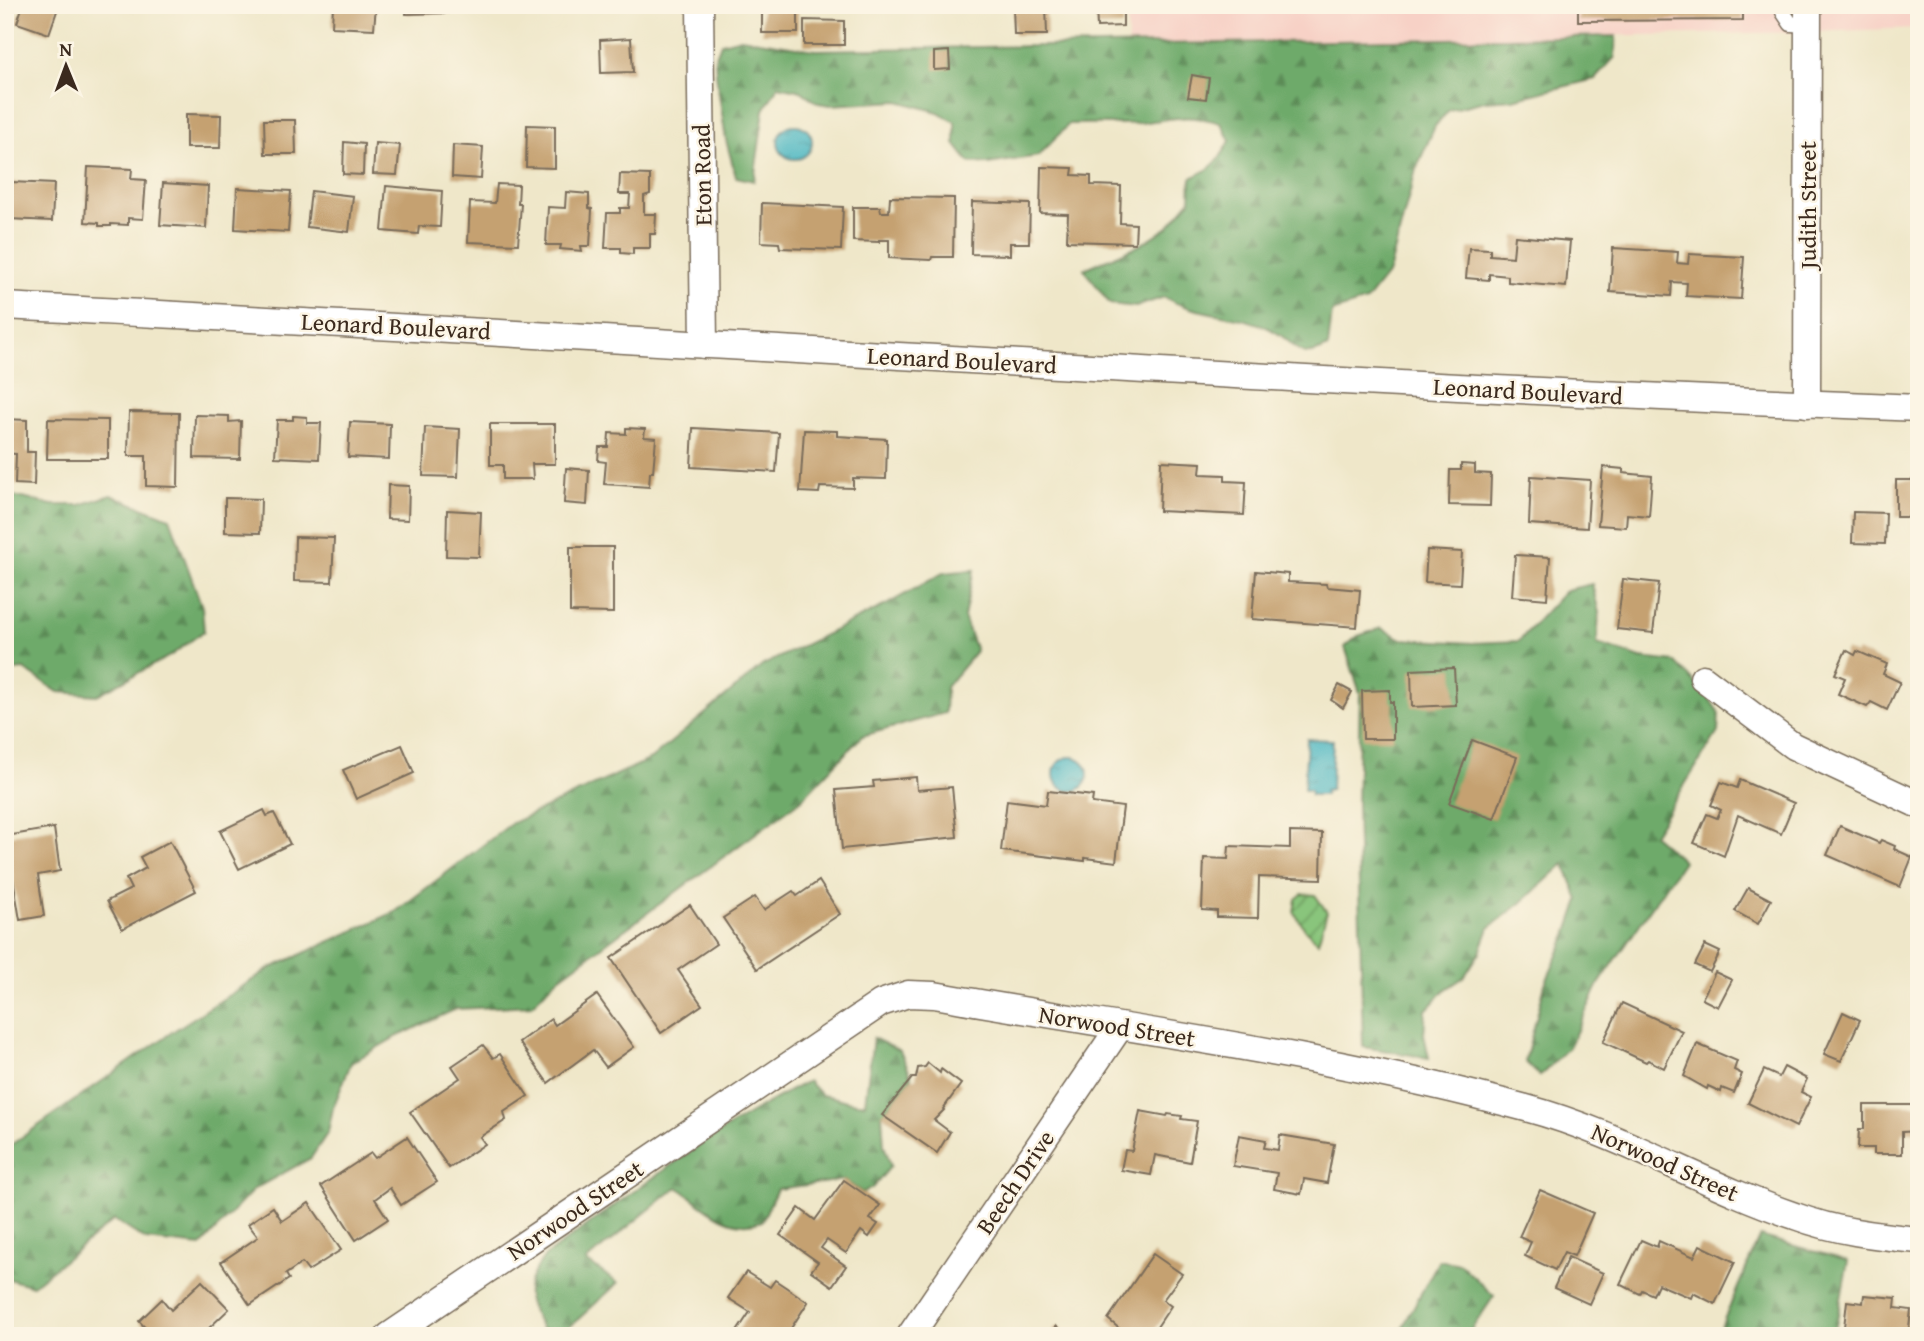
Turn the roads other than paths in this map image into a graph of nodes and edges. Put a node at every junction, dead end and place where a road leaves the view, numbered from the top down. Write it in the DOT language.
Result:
graph roads {
  1 [pos="701,5"];
  2 [pos="1783,5"];
  3 [pos="1808,15"];
  4 [pos="5,306"];
  5 [pos="704,345"];
  6 [pos="1807,404"];
  7 [pos="1919,408"];
  8 [pos="1703,678"];
  9 [pos="1919,805"];
  10 [pos="1119,1028"];
  11 [pos="1919,1240"];
  12 [pos="389,1336"];
  13 [pos="910,1336"];
  1 -- 5 [label="street, Eton Road"];
  2 -- 3 [label="lane"];
  3 -- 6 [label="street, Judith Street"];
  4 -- 5 [label="street, Leonard Boulevard"];
  5 -- 6 [label="street, Leonard Boulevard"];
  6 -- 7 [label="street, Leonard Boulevard"];
  8 -- 9 [label="street"];
  10 -- 11 [label="street, Norwood Street"];
  10 -- 12 [label="street, Norwood Street"];
  10 -- 13 [label="street, Beech Drive"];
}
